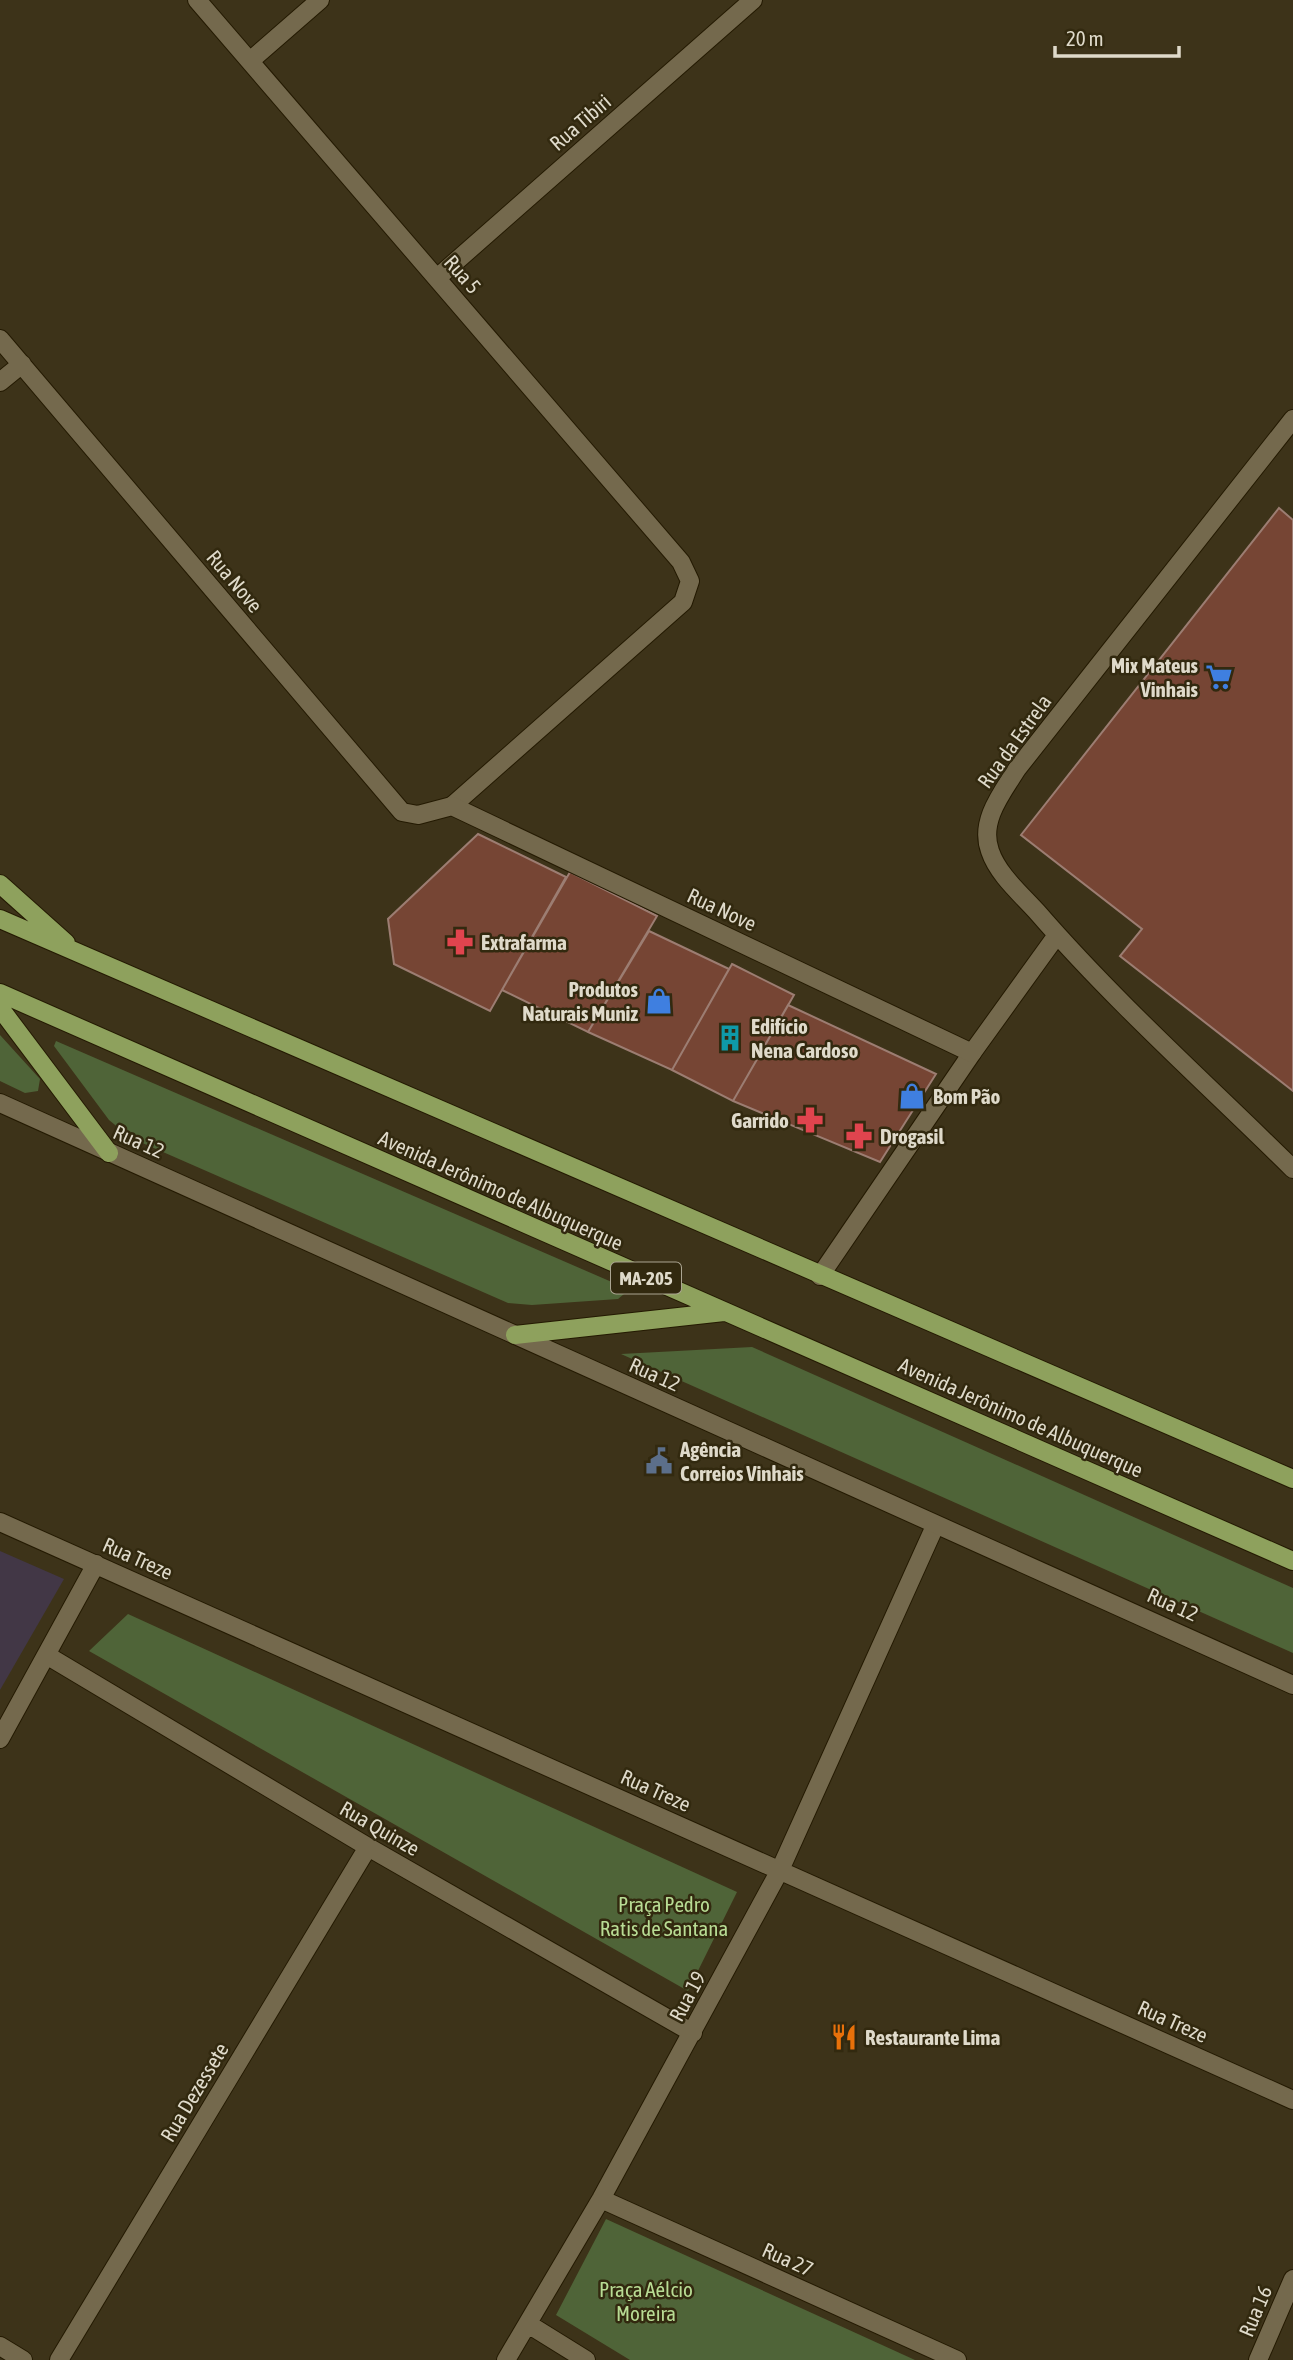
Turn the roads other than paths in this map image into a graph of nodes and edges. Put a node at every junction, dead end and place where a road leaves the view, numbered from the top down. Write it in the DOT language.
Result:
graph roads {
  1 [pos="197,0"];
  2 [pos="320,0"];
  3 [pos="753,0"];
  4 [pos="250,61"];
  5 [pos="437,278"];
  6 [pos="0,339"];
  7 [pos="22,364"];
  8 [pos="0,382"];
  9 [pos="1293,419"];
  10 [pos="690,581"];
  11 [pos="452,806"];
  12 [pos="0,884"];
  13 [pos="0,919"];
  14 [pos="1057,935"];
  15 [pos="79,955"];
  16 [pos="0,993"];
  17 [pos="0,1008"];
  18 [pos="972,1053"];
  19 [pos="0,1103"];
  20 [pos="109,1153"];
  21 [pos="1293,1169"];
  22 [pos="820,1276"];
  23 [pos="724,1312"];
  24 [pos="516,1335"];
  25 [pos="1293,1479"];
  26 [pos="0,1522"];
  27 [pos="935,1525"];
  28 [pos="1293,1561"];
  29 [pos="96,1564"];
  30 [pos="48,1656"];
  31 [pos="1293,1685"];
  32 [pos="0,1739"];
  33 [pos="368,1847"];
  34 [pos="780,1870"];
  35 [pos="693,2033"];
  36 [pos="1293,2100"];
  37 [pos="601,2199"];
  38 [pos="1293,2279"];
  39 [pos="527,2324"];
  40 [pos="0,2346"];
  41 [pos="23,2360"];
  42 [pos="60,2360"];
  43 [pos="506,2360"];
  44 [pos="586,2360"];
  45 [pos="957,2360"];
  46 [pos="1258,2360"];
  1 -- 4 [label="street, Rua 5"];
  2 -- 4 [label="street"];
  3 -- 5 [label="street, Rua Tibiri"];
  4 -- 5 [label="street, Rua 5"];
  5 -- 10 [label="street, Rua 5"];
  6 -- 7 [label="street, Rua Nove"];
  7 -- 8 [label="street"];
  7 -- 11 [label="street, Rua Nove"];
  9 -- 14 [label="street, Rua da Estrela"];
  10 -- 11 [label="street, Rua Nove"];
  11 -- 18 [label="street, Rua Nove"];
  12 -- 15 [label="main road"];
  13 -- 15 [label="main road"];
  14 -- 18 [label="street"];
  14 -- 21 [label="street, Rua da Estrela"];
  15 -- 22 [label="main road"];
  16 -- 23 [label="main road, Avenida Jerônimo de Albuquerque / MA-205"];
  17 -- 20 [label="main road"];
  18 -- 22 [label="street"];
  19 -- 20 [label="street, Rua 12"];
  20 -- 24 [label="street, Rua 12"];
  22 -- 25 [label="main road"];
  23 -- 24 [label="main road"];
  23 -- 28 [label="main road, Avenida Jerônimo de Albuquerque / MA-205"];
  24 -- 27 [label="street, Rua 12"];
  26 -- 29 [label="street, Rua Treze"];
  27 -- 31 [label="street, Rua 12"];
  27 -- 34 [label="street, Rua 19"];
  29 -- 30 [label="street"];
  29 -- 34 [label="street, Rua Treze"];
  30 -- 32 [label="street"];
  30 -- 33 [label="street, Rua Quinze"];
  33 -- 35 [label="street, Rua Quinze"];
  33 -- 42 [label="street, Rua Dezessete"];
  34 -- 35 [label="street, Rua 19"];
  34 -- 36 [label="street, Rua Treze"];
  35 -- 37 [label="street, Rua 19"];
  37 -- 39 [label="street, Rua 19"];
  37 -- 45 [label="street, Rua 27"];
  38 -- 46 [label="street, Rua 16"];
  39 -- 43 [label="street, Rua 19"];
  39 -- 44 [label="street"];
  40 -- 41 [label="street"];
}
